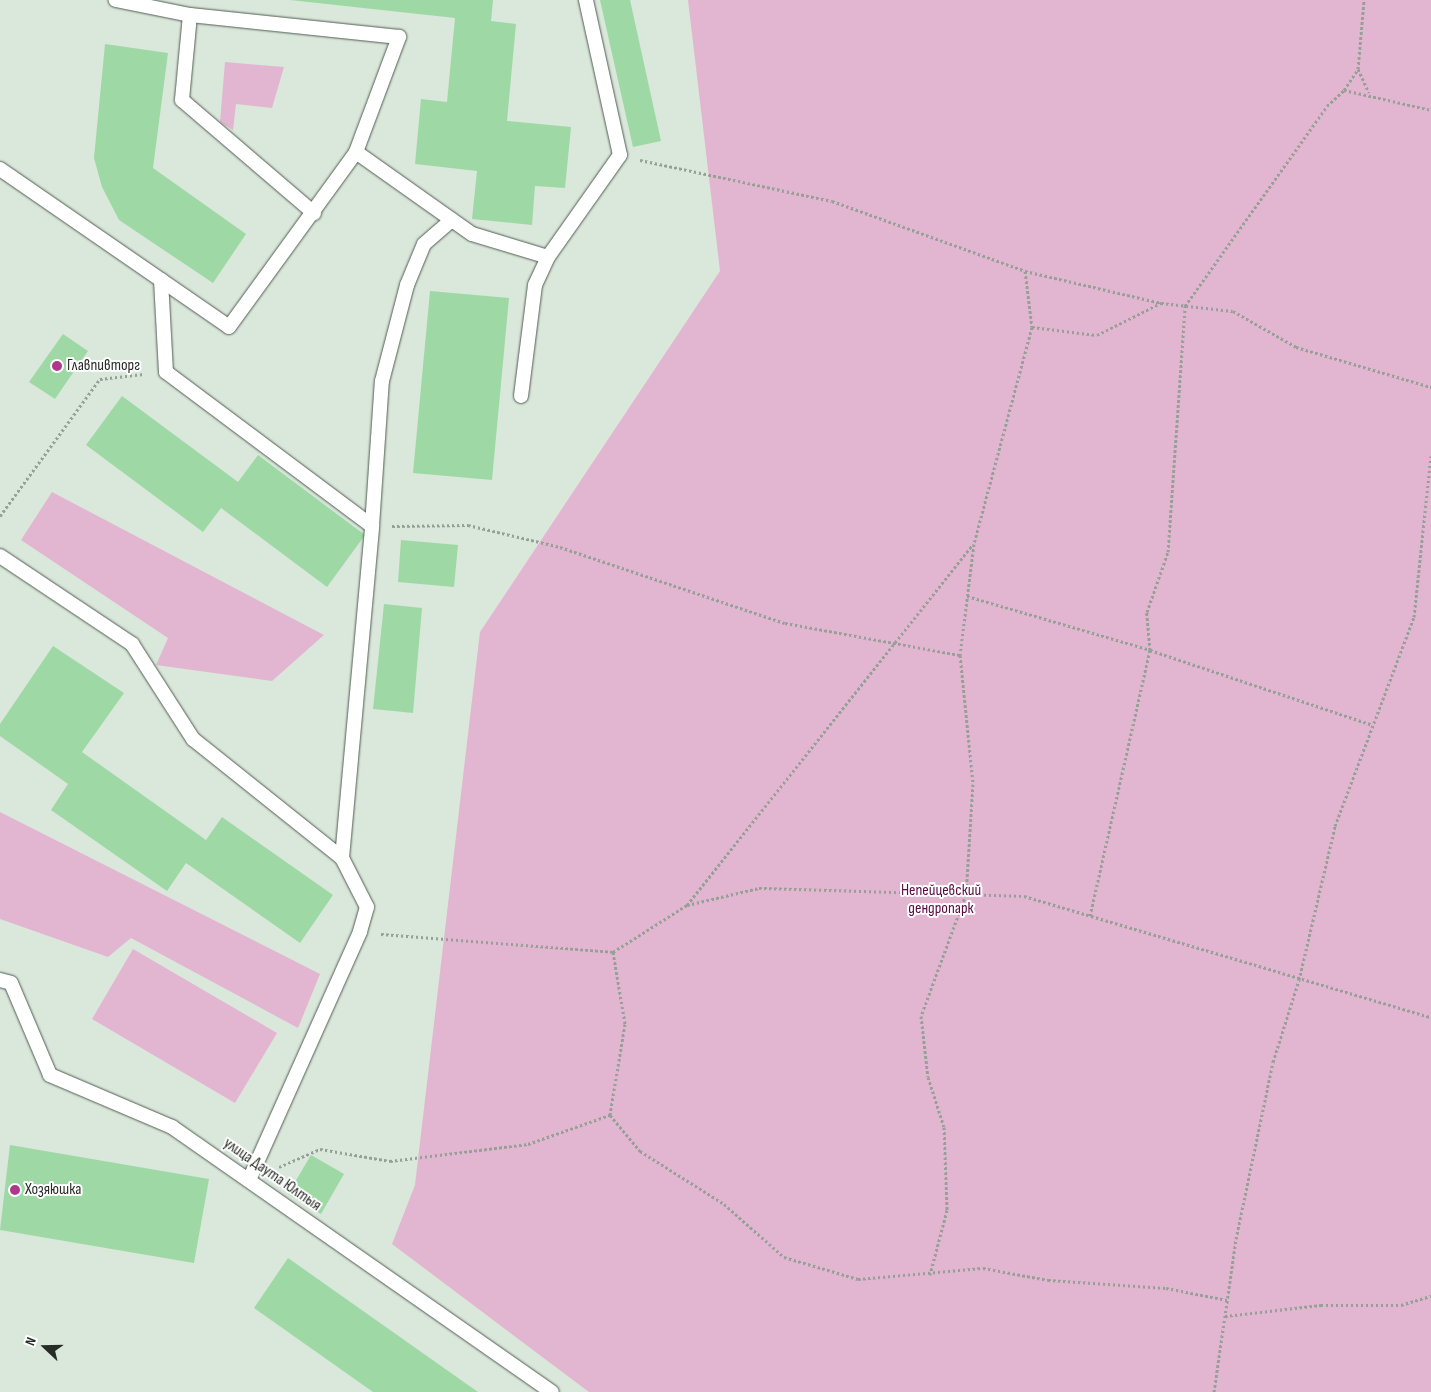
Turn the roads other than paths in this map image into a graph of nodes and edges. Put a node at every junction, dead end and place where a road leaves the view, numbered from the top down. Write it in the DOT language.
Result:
graph roads {
  1 [pos="116,0"];
  2 [pos="586,0"];
  3 [pos="190,15"];
  4 [pos="356,152"];
  5 [pos="0,169"];
  6 [pos="314,213"];
  7 [pos="452,220"];
  8 [pos="548,257"];
  9 [pos="161,280"];
  10 [pos="521,396"];
  11 [pos="372,526"];
  12 [pos="0,556"];
  13 [pos="342,858"];
  14 [pos="0,980"];
  15 [pos="249,1180"];
  16 [pos="552,1392"];
  1 -- 3 [label="lane"];
  2 -- 8 [label="lane"];
  3 -- 4 [label="lane"];
  3 -- 6 [label="lane"];
  4 -- 6 [label="lane"];
  4 -- 7 [label="lane"];
  5 -- 9 [label="lane"];
  6 -- 9 [label="lane"];
  7 -- 8 [label="lane"];
  7 -- 11 [label="lane"];
  8 -- 10 [label="lane"];
  9 -- 11 [label="lane"];
  11 -- 13 [label="lane"];
  12 -- 13 [label="lane"];
  13 -- 15 [label="lane"];
  14 -- 15 [label="lane, улица Даута Юлтыя"];
  15 -- 16 [label="lane, улица Даута Юлтыя"];
}
